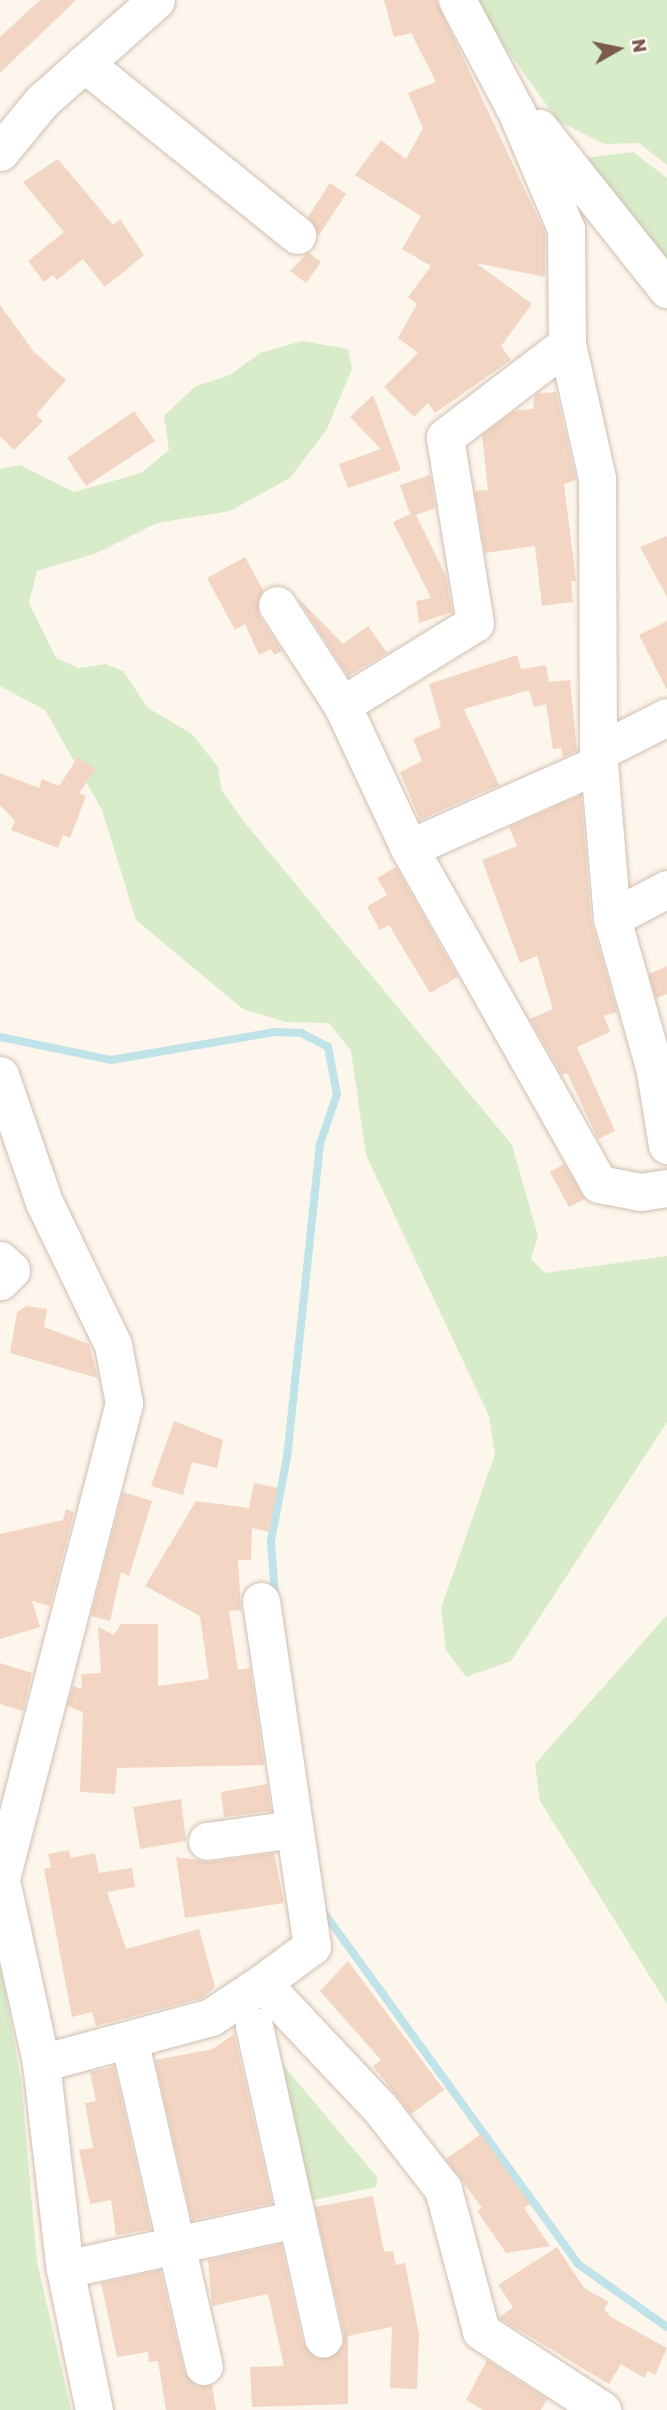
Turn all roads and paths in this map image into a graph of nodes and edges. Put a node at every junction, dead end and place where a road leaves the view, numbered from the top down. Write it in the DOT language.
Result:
graph roads {
  1 [pos="156,0"];
  2 [pos="457,0"];
  3 [pos="84,63"];
  4 [pos="499,78"];
  5 [pos="0,152"];
  6 [pos="297,235"];
  7 [pos="667,289"];
  8 [pos="566,344"];
  9 [pos="276,605"];
  10 [pos="342,705"];
  11 [pos="667,717"];
  12 [pos="599,758"];
  13 [pos="409,848"];
  14 [pos="667,889"];
  15 [pos="612,918"];
  16 [pos="661,1067"];
  17 [pos="0,1075"];
  18 [pos="667,1145"];
  19 [pos="667,1188"];
  20 [pos="0,1260"];
  21 [pos="0,1281"];
  22 [pos="261,1601"];
  23 [pos="294,1829"];
  24 [pos="207,1841"];
  25 [pos="1,1877"];
  26 [pos="262,1983"];
  27 [pos="254,2026"];
  28 [pos="133,2057"];
  29 [pos="41,2063"];
  30 [pos="296,2219"];
  31 [pos="176,2245"];
  32 [pos="65,2269"];
  33 [pos="323,2338"];
  34 [pos="204,2366"];
  35 [pos="94,2410"];
  36 [pos="602,2410"];
  1 -- 3 [label="street"];
  2 -- 4 [label="street"];
  3 -- 5 [label="street"];
  3 -- 6 [label="street"];
  4 -- 7 [label="street"];
  4 -- 8 [label="street"];
  8 -- 10 [label="street"];
  8 -- 12 [label="street"];
  9 -- 10 [label="street"];
  10 -- 13 [label="street"];
  11 -- 12 [label="street"];
  12 -- 13 [label="street"];
  12 -- 15 [label="street"];
  13 -- 19 [label="street"];
  14 -- 15 [label="street"];
  15 -- 16 [label="street"];
  16 -- 18 [label="street"];
  17 -- 25 [label="street"];
  20 -- 21 [label="street"];
  22 -- 23 [label="street"];
  23 -- 24 [label="street"];
  23 -- 26 [label="street"];
  25 -- 29 [label="street"];
  26 -- 29 [label="street"];
  26 -- 36 [label="street"];
  27 -- 30 [label="street"];
  28 -- 31 [label="street"];
  29 -- 32 [label="street"];
  30 -- 31 [label="street"];
  30 -- 33 [label="street"];
  31 -- 32 [label="street"];
  31 -- 34 [label="street"];
  32 -- 35 [label="street"];
}
